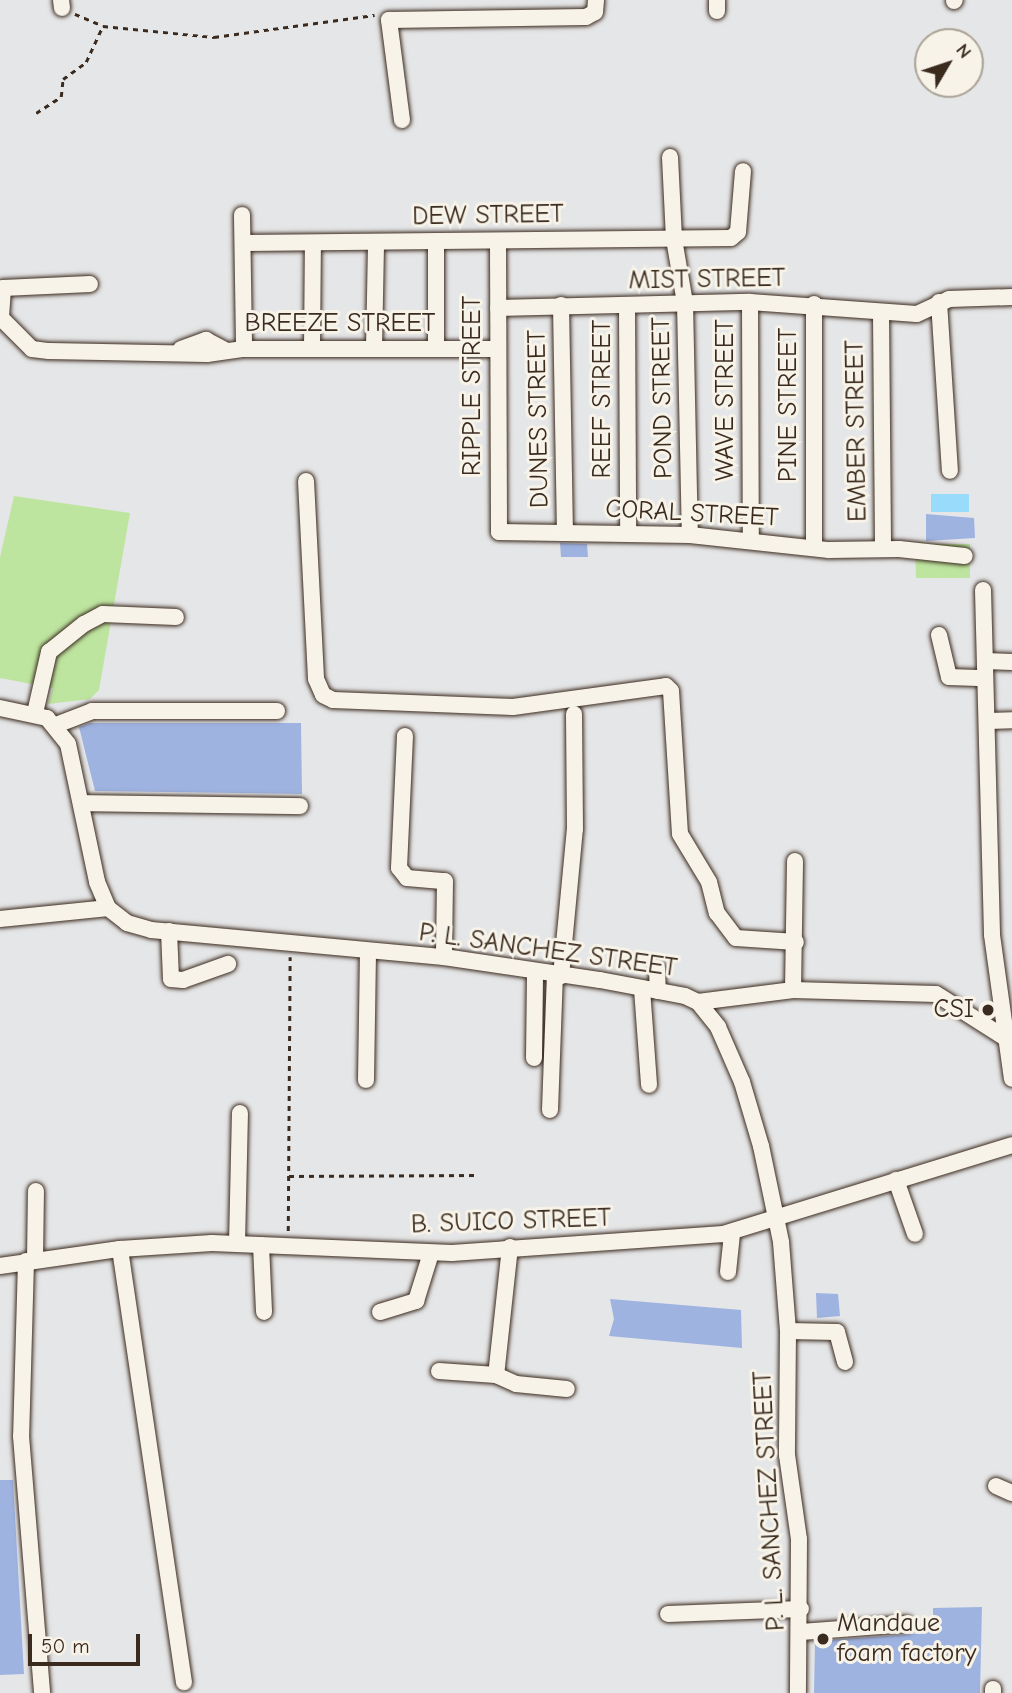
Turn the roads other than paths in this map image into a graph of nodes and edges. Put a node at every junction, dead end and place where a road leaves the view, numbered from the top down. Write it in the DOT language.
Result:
graph roads {
  1 [pos="596,0"];
  2 [pos="402,120"];
  3 [pos="670,157"];
  4 [pos="743,171"];
  5 [pos="242,215"];
  6 [pos="674,239"];
  7 [pos="436,241"];
  8 [pos="498,241"];
  9 [pos="376,242"];
  10 [pos="245,243"];
  11 [pos="313,243"];
  12 [pos="90,284"];
  13 [pos="1012,296"];
  14 [pos="750,302"];
  15 [pos="939,302"];
  16 [pos="685,303"];
  17 [pos="814,304"];
  18 [pos="561,305"];
  19 [pos="627,306"];
  20 [pos="498,308"];
  21 [pos="881,313"];
  22 [pos="1,317"];
  23 [pos="436,348"];
  24 [pos="244,349"];
  25 [pos="312,349"];
  26 [pos="374,349"];
  27 [pos="497,349"];
  28 [pos="950,471"];
  29 [pos="306,481"];
  30 [pos="499,532"];
  31 [pos="565,532"];
  32 [pos="628,534"];
  33 [pos="690,535"];
  34 [pos="751,539"];
  35 [pos="814,547"];
  36 [pos="883,549"];
  37 [pos="965,556"];
  38 [pos="983,590"];
  39 [pos="176,617"];
  40 [pos="939,635"];
  41 [pos="985,661"];
  42 [pos="1012,662"];
  43 [pos="985,678"];
  44 [pos="0,708"];
  45 [pos="277,711"];
  46 [pos="35,713"];
  47 [pos="575,714"];
  48 [pos="1012,720"];
  49 [pos="989,721"];
  50 [pos="56,725"];
  51 [pos="405,736"];
  52 [pos="82,803"];
  53 [pos="300,806"];
  54 [pos="795,861"];
  55 [pos="108,908"];
  56 [pos="0,919"];
  57 [pos="169,932"];
  58 [pos="796,942"];
  59 [pos="368,952"];
  60 [pos="444,957"];
  61 [pos="228,964"];
  62 [pos="657,968"];
  63 [pos="535,973"];
  64 [pos="558,976"];
  65 [pos="650,990"];
  66 [pos="793,990"];
  67 [pos="698,1002"];
  68 [pos="1009,1022"];
  69 [pos="534,1058"];
  70 [pos="1012,1079"];
  71 [pos="366,1080"];
  72 [pos="649,1085"];
  73 [pos="550,1110"];
  74 [pos="240,1114"];
  75 [pos="1011,1147"];
  76 [pos="896,1180"];
  77 [pos="36,1191"];
  78 [pos="778,1220"];
  79 [pos="732,1233"];
  80 [pos="915,1234"];
  81 [pos="237,1244"];
  82 [pos="261,1245"];
  83 [pos="510,1247"];
  84 [pos="120,1249"];
  85 [pos="430,1253"];
  86 [pos="30,1260"];
  87 [pos="0,1266"];
  88 [pos="728,1272"];
  89 [pos="264,1312"];
  90 [pos="380,1312"];
  91 [pos="788,1331"];
  92 [pos="845,1362"];
  93 [pos="439,1371"];
  94 [pos="496,1375"];
  95 [pos="567,1389"];
  96 [pos="996,1486"];
  97 [pos="1012,1493"];
  98 [pos="801,1609"];
  99 [pos="668,1614"];
  100 [pos="907,1624"];
  101 [pos="801,1632"];
  102 [pos="184,1682"];
  103 [pos="42,1693"];
  104 [pos="798,1693"];
  1 -- 2 [label="street"];
  3 -- 6 [label="street, POND STREET"];
  4 -- 6 [label="street, DEW STREET"];
  5 -- 10 [label="street"];
  6 -- 8 [label="street, DEW STREET"];
  6 -- 16 [label="street, POND STREET"];
  7 -- 8 [label="street, DEW STREET"];
  7 -- 9 [label="street, DEW STREET"];
  7 -- 23 [label="street"];
  8 -- 20 [label="street, RIPPLE STREET"];
  9 -- 11 [label="street, DEW STREET"];
  9 -- 26 [label="street"];
  10 -- 11 [label="street, DEW STREET"];
  10 -- 24 [label="street"];
  11 -- 25 [label="street"];
  12 -- 22 [label="street"];
  13 -- 15 [label="street"];
  14 -- 16 [label="street, MIST STREET"];
  14 -- 17 [label="street, MIST STREET"];
  14 -- 34 [label="street, WAVE STREET"];
  15 -- 21 [label="street, MIST STREET"];
  15 -- 28 [label="street"];
  16 -- 19 [label="street, MIST STREET"];
  16 -- 33 [label="street, POND STREET"];
  17 -- 21 [label="street, MIST STREET"];
  17 -- 35 [label="street, PINE STREET"];
  18 -- 19 [label="street, MIST STREET"];
  18 -- 20 [label="street, MIST STREET"];
  18 -- 31 [label="street, DUNES STREET"];
  19 -- 32 [label="street, REEF STREET"];
  20 -- 27 [label="street, RIPPLE STREET"];
  21 -- 36 [label="street, EMBER STREET"];
  22 -- 24 [label="street, BREEZE STREET"];
  23 -- 26 [label="street, BREEZE STREET"];
  23 -- 27 [label="street, BREEZE STREET"];
  24 -- 25 [label="street, BREEZE STREET"];
  25 -- 26 [label="street, BREEZE STREET"];
  27 -- 30 [label="street, RIPPLE STREET"];
  29 -- 58 [label="street"];
  30 -- 31 [label="street, CORAL STREET"];
  31 -- 32 [label="street, CORAL STREET"];
  32 -- 33 [label="street, CORAL STREET"];
  33 -- 34 [label="street, CORAL STREET"];
  34 -- 35 [label="street, CORAL STREET"];
  35 -- 36 [label="street, CORAL STREET"];
  36 -- 37 [label="street, CORAL STREET"];
  38 -- 41 [label="street"];
  39 -- 46 [label="street"];
  40 -- 43 [label="street"];
  41 -- 42 [label="street"];
  41 -- 43 [label="street"];
  43 -- 49 [label="street"];
  44 -- 46 [label="street"];
  45 -- 50 [label="street"];
  46 -- 50 [label="street"];
  47 -- 64 [label="street"];
  48 -- 49 [label="street"];
  49 -- 68 [label="street"];
  50 -- 52 [label="street"];
  51 -- 60 [label="street"];
  52 -- 53 [label="street"];
  52 -- 55 [label="street"];
  54 -- 58 [label="street"];
  55 -- 56 [label="street"];
  55 -- 57 [label="street, P. L. SANCHEZ STREET"];
  57 -- 59 [label="street, P. L. SANCHEZ STREET"];
  57 -- 61 [label="street"];
  58 -- 66 [label="street"];
  59 -- 60 [label="street, P. L. SANCHEZ STREET"];
  59 -- 71 [label="street"];
  60 -- 63 [label="street, P. L. SANCHEZ STREET"];
  62 -- 65 [label="street"];
  63 -- 64 [label="street, P. L. SANCHEZ STREET"];
  63 -- 69 [label="street"];
  64 -- 65 [label="street, P. L. SANCHEZ STREET"];
  64 -- 73 [label="street"];
  65 -- 67 [label="street, P. L. SANCHEZ STREET"];
  65 -- 72 [label="street"];
  66 -- 67 [label="street"];
  66 -- 68 [label="street"];
  67 -- 78 [label="street, P. L. SANCHEZ STREET"];
  68 -- 70 [label="street"];
  74 -- 81 [label="street"];
  75 -- 76 [label="street, B. SUICO STREET"];
  76 -- 78 [label="street, B. SUICO STREET"];
  76 -- 80 [label="street"];
  77 -- 86 [label="street"];
  78 -- 79 [label="street, B. SUICO STREET"];
  78 -- 91 [label="street, P. L. SANCHEZ STREET"];
  79 -- 83 [label="street, B. SUICO STREET"];
  79 -- 88 [label="street"];
  81 -- 82 [label="street, B. SUICO STREET"];
  81 -- 84 [label="street, B. SUICO STREET"];
  82 -- 85 [label="street, B. SUICO STREET"];
  82 -- 89 [label="street"];
  83 -- 85 [label="street, B. SUICO STREET"];
  83 -- 94 [label="street"];
  84 -- 86 [label="street, B. SUICO STREET"];
  84 -- 102 [label="street"];
  85 -- 90 [label="street"];
  86 -- 87 [label="street, B. SUICO STREET"];
  86 -- 103 [label="street"];
  91 -- 92 [label="street"];
  91 -- 98 [label="street, P. L. SANCHEZ STREET"];
  93 -- 94 [label="street"];
  94 -- 95 [label="street"];
  96 -- 97 [label="street"];
  98 -- 99 [label="street"];
  98 -- 101 [label="street, P. L. SANCHEZ STREET"];
  100 -- 101 [label="street"];
  101 -- 104 [label="street, P. L. SANCHEZ STREET"];
}
